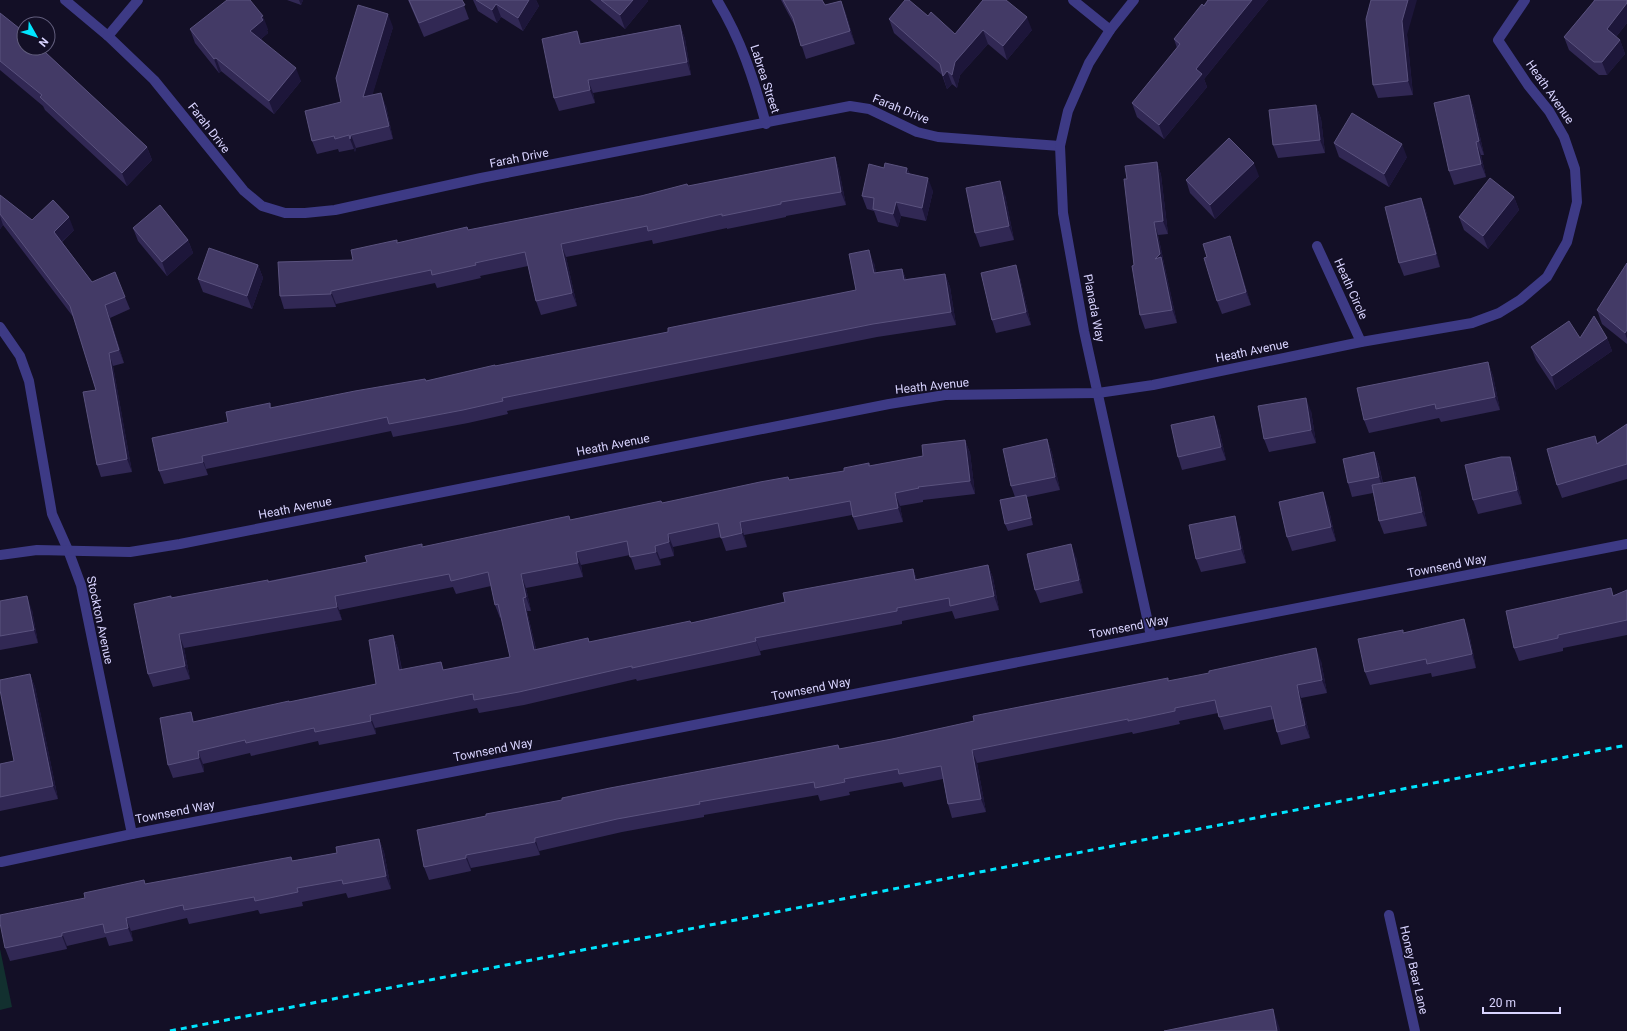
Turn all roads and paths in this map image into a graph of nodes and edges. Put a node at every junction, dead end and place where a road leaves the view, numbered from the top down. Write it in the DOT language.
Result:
graph roads {
  1 [pos="65,0"];
  2 [pos="138,0"];
  3 [pos="717,0"];
  4 [pos="1072,0"];
  5 [pos="1134,0"];
  6 [pos="1525,0"];
  7 [pos="1110,30"];
  8 [pos="108,36"];
  9 [pos="766,124"];
  10 [pos="1060,146"];
  11 [pos="1317,246"];
  12 [pos="0,327"];
  13 [pos="1361,342"];
  14 [pos="1098,394"];
  15 [pos="1627,544"];
  16 [pos="68,550"];
  17 [pos="0,555"];
  18 [pos="1151,636"];
  19 [pos="132,834"];
  20 [pos="1,862"];
  21 [pos="1388,915"];
  22 [pos="1415,1031"];
  1 -- 8 [label="street, Farah Drive"];
  2 -- 8 [label="street"];
  3 -- 9 [label="street, Labrea Street"];
  4 -- 7 [label="street"];
  5 -- 7 [label="street, Planada Way"];
  6 -- 13 [label="street, Heath Avenue"];
  7 -- 10 [label="street, Planada Way"];
  8 -- 9 [label="street, Farah Drive"];
  9 -- 10 [label="street, Farah Drive"];
  10 -- 14 [label="street, Planada Way"];
  11 -- 13 [label="street, Heath Circle"];
  12 -- 16 [label="street, Stockton Avenue"];
  13 -- 14 [label="street, Heath Avenue"];
  14 -- 16 [label="street, Heath Avenue"];
  14 -- 18 [label="street, Planada Way"];
  15 -- 18 [label="street, Townsend Way"];
  16 -- 17 [label="street, Heath Avenue"];
  16 -- 19 [label="street, Stockton Avenue"];
  18 -- 19 [label="street, Townsend Way"];
  19 -- 20 [label="street, Townsend Way"];
  21 -- 22 [label="street, Honey Bear Lane"];
}
